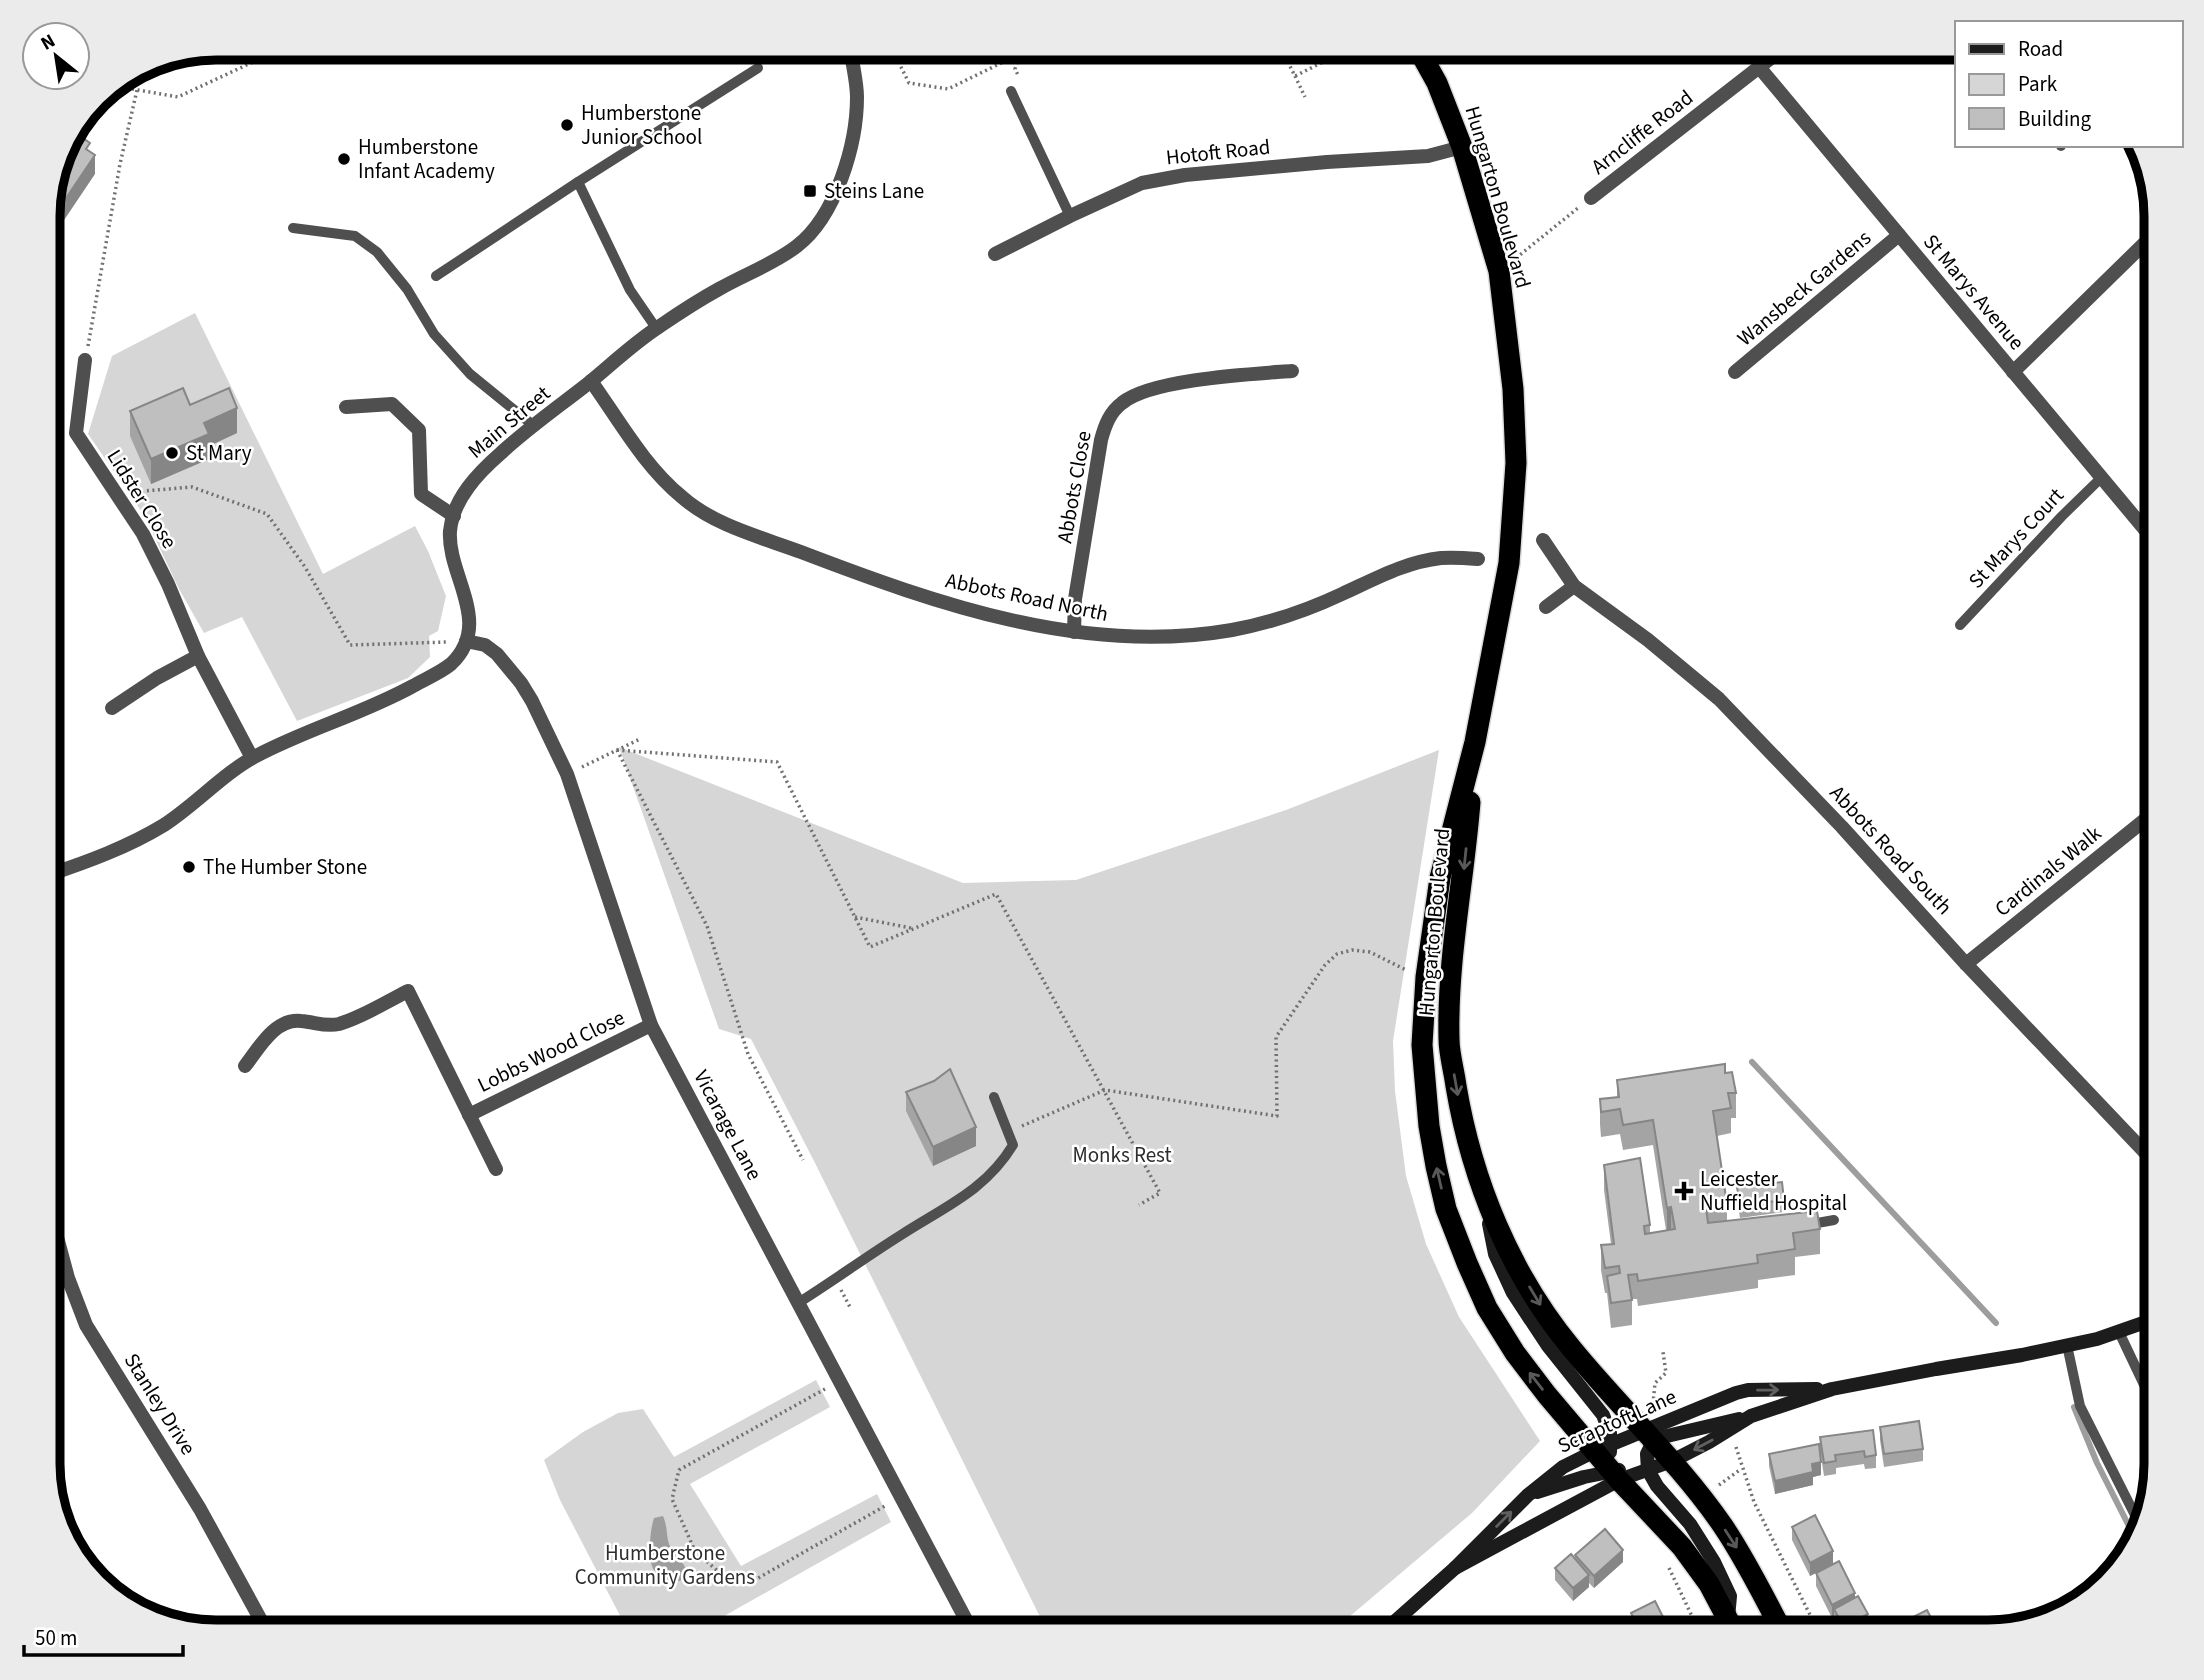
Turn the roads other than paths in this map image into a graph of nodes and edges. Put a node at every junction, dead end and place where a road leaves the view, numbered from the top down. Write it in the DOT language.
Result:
graph roads {
  1 [pos="852,60"];
  2 [pos="1424,60"];
  3 [pos="1768,60"];
  4 [pos="1759,67"];
  5 [pos="758,68"];
  6 [pos="1011,91"];
  7 [pos="1462,147"];
  8 [pos="578,182"];
  9 [pos="1591,198"];
  10 [pos="1070,216"];
  11 [pos="293,228"];
  12 [pos="1899,235"];
  13 [pos="2144,244"];
  14 [pos="995,254"];
  15 [pos="436,276"];
  16 [pos="656,328"];
  17 [pos="85,360"];
  18 [pos="1292,371"];
  19 [pos="1735,372"];
  20 [pos="2013,372"];
  21 [pos="591,381"];
  22 [pos="346,407"];
  23 [pos="534,426"];
  24 [pos="2101,478"];
  25 [pos="454,516"];
  26 [pos="2144,529"];
  27 [pos="1543,540"];
  28 [pos="1478,559"];
  29 [pos="1574,586"];
  30 [pos="1546,607"];
  31 [pos="1960,625"];
  32 [pos="1074,632"];
  33 [pos="466,641"];
  34 [pos="198,656"];
  35 [pos="112,708"];
  36 [pos="1475,742"];
  37 [pos="252,758"];
  38 [pos="2144,820"];
  39 [pos="60,871"];
  40 [pos="1966,964"];
  41 [pos="651,1025"];
  42 [pos="245,1066"];
  43 [pos="994,1097"];
  44 [pos="469,1115"];
  45 [pos="2144,1151"];
  46 [pos="496,1170"];
  47 [pos="1483,1192"];
  48 [pos="1834,1220"];
  49 [pos="1793,1227"];
  50 [pos="60,1248"];
  51 [pos="798,1303"];
  52 [pos="2144,1323"];
  53 [pos="2119,1332"];
  54 [pos="2067,1345"];
  55 [pos="2144,1385"];
  56 [pos="1832,1389"];
  57 [pos="1751,1416"];
  58 [pos="1649,1435"];
  59 [pos="1672,1461"];
  60 [pos="1608,1464"];
  61 [pos="1648,1470"];
  62 [pos="1691,1484"];
  63 [pos="1528,1495"];
  64 [pos="2136,1516"];
  65 [pos="1455,1568"];
  66 [pos="261,1620"];
  67 [pos="966,1620"];
  68 [pos="1397,1620"];
  69 [pos="1726,1620"];
  70 [pos="1730,1620"];
  71 [pos="1776,1620"];
  1 -- 16 [label="street, Main Street"];
  2 -- 7 [label="highway, Hungarton Boulevard"];
  3 -- 4 [label="street, Arncliffe Road"];
  4 -- 9 [label="street, Arncliffe Road"];
  4 -- 12 [label="street, St Marys Avenue"];
  5 -- 8 [label="lane"];
  6 -- 10 [label="lane"];
  7 -- 10 [label="street, Hotoft Road"];
  7 -- 36 [label="highway, Hungarton Boulevard"];
  8 -- 15 [label="lane"];
  8 -- 16 [label="lane"];
  10 -- 14 [label="street, Hotoft Road"];
  11 -- 23 [label="lane"];
  12 -- 19 [label="street, Wansbeck Gardens"];
  12 -- 20 [label="street, St Marys Avenue"];
  13 -- 20 [label="street"];
  16 -- 21 [label="street, Main Street"];
  17 -- 34 [label="street, Lidster Close"];
  18 -- 32 [label="street, Abbots Close"];
  20 -- 24 [label="street, St Marys Avenue"];
  21 -- 23 [label="street, Main Street"];
  21 -- 32 [label="street, Abbots Road North"];
  22 -- 25 [label="street"];
  23 -- 25 [label="street, Main Street"];
  24 -- 26 [label="street, St Marys Avenue"];
  24 -- 31 [label="lane, St Marys Court"];
  25 -- 33 [label="street, Main Street"];
  27 -- 29 [label="street, Abbots Road South"];
  28 -- 32 [label="street, Abbots Road North"];
  29 -- 30 [label="street"];
  29 -- 40 [label="street, Abbots Road South"];
  33 -- 37 [label="street"];
  33 -- 41 [label="street, Vicarage Lane"];
  34 -- 35 [label="street"];
  34 -- 37 [label="street, Lidster Close"];
  36 -- 47 [label="highway, Hungarton Boulevard, one-way"];
  60 -- 36 [label="highway, Hungarton Boulevard, one-way"];
  37 -- 39 [label="street"];
  38 -- 40 [label="street, Cardinals Walk"];
  40 -- 45 [label="street, Abbots Road South"];
  41 -- 44 [label="street, Lobbs Wood Close"];
  41 -- 51 [label="street, Vicarage Lane"];
  42 -- 44 [label="street, Lobbs Wood Close"];
  43 -- 51 [label="lane"];
  44 -- 46 [label="street, Lobbs Wood Close"];
  47 -- 58 [label="highway, Hungarton Boulevard, one-way"];
  47 -- 60 [label="street"];
  48 -- 49 [label="lane"];
  50 -- 66 [label="street, Stanley Drive"];
  51 -- 67 [label="street, Vicarage Lane"];
  52 -- 53 [label="street, Scraptoft Lane"];
  53 -- 54 [label="street, Scraptoft Lane"];
  53 -- 55 [label="lane"];
  54 -- 56 [label="street, Scraptoft Lane"];
  54 -- 64 [label="lane"];
  56 -- 57 [label="street, Scraptoft Lane"];
  58 -- 56 [label="street, Scraptoft Lane, one-way"];
  57 -- 58 [label="street"];
  57 -- 59 [label="street, Scraptoft Lane, one-way"];
  58 -- 59 [label="highway, Hungarton Boulevard"];
  58 -- 60 [label="street, Scraptoft Lane"];
  58 -- 61 [label="street"];
  59 -- 61 [label="street, Scraptoft Lane"];
  59 -- 62 [label="highway, Hungarton Boulevard"];
  60 -- 61 [label="street, Scraptoft Lane"];
  60 -- 63 [label="street"];
  60 -- 63 [label="street, Scraptoft Lane"];
  60 -- 65 [label="street, Scraptoft Lane"];
  60 -- 69 [label="highway, Hungarton Boulevard"];
  61 -- 62 [label="street"];
  61 -- 70 [label="street"];
  62 -- 71 [label="highway, Hungarton Boulevard, one-way"];
  65 -- 63 [label="street, Scraptoft Lane, one-way"];
  65 -- 68 [label="street, Scraptoft Lane"];
}
